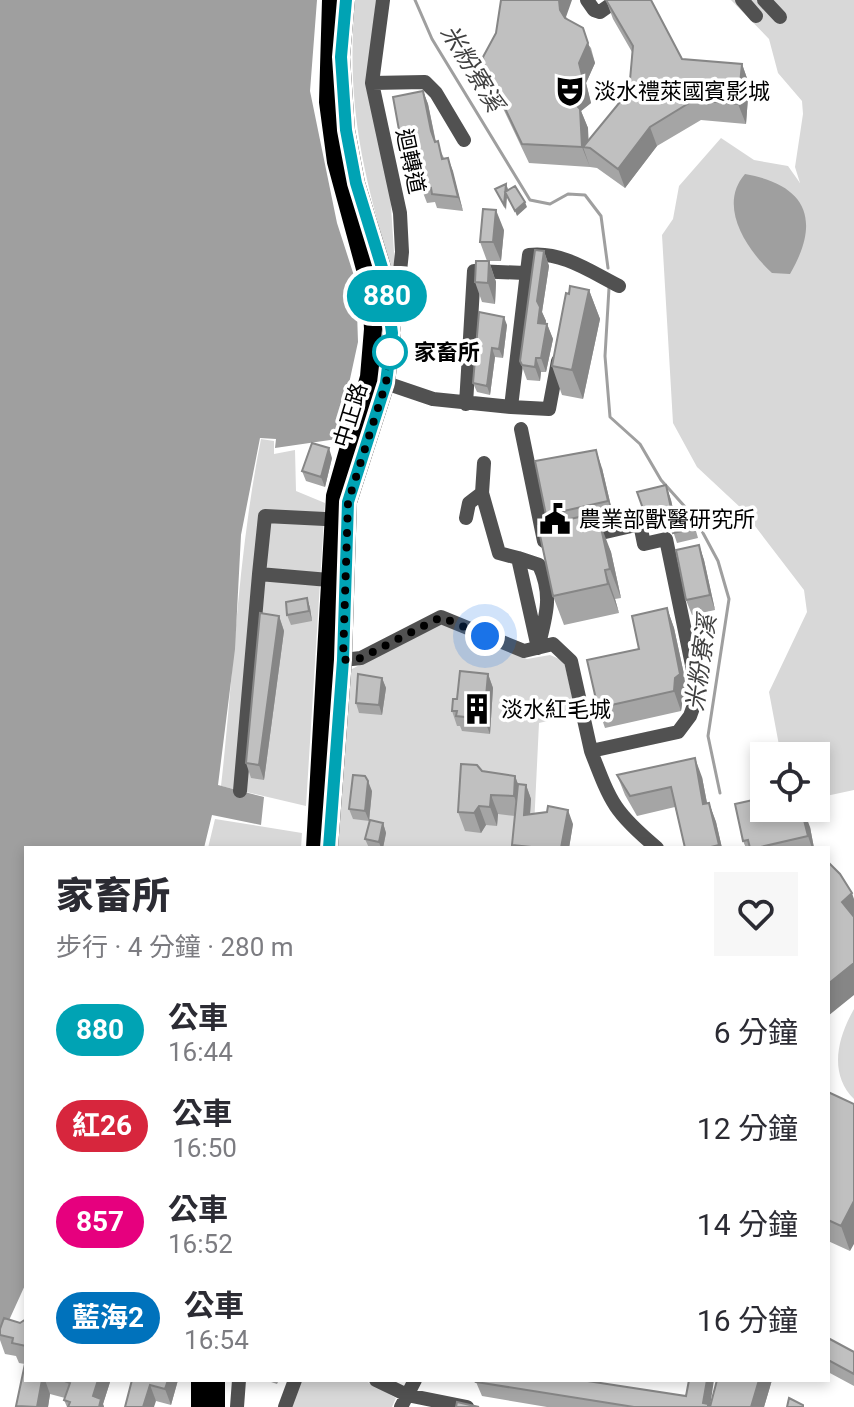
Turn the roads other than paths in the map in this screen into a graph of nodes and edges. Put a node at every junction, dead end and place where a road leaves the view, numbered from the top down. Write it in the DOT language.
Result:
graph roads {
  1 [pos="331,0"];
  2 [pos="346,0"];
  3 [pos="383,0"];
  4 [pos="587,0"];
  5 [pos="617,0"];
  6 [pos="742,0"];
  7 [pos="764,0"];
  8 [pos="756,16"];
  9 [pos="780,17"];
  10 [pos="372,83"];
  11 [pos="464,140"];
  12 [pos="525,273"];
  13 [pos="619,286"];
  14 [pos="392,333"];
  15 [pos="561,349"];
  16 [pos="377,380"];
  17 [pos="466,404"];
  18 [pos="511,407"];
  19 [pos="521,429"];
  20 [pos="484,463"];
  21 [pos="482,493"];
  22 [pos="466,518"];
  23 [pos="325,519"];
  24 [pos="558,542"];
  25 [pos="518,558"];
  26 [pos="259,574"];
  27 [pos="329,580"];
  28 [pos="538,648"];
  29 [pos="343,660"];
  30 [pos="591,751"];
  31 [pos="240,791"];
  32 [pos="315,846"];
  33 [pos="329,846"];
  34 [pos="655,846"];
  35 [pos="200,1382"];
  36 [pos="216,1382"];
  37 [pos="239,1382"];
  38 [pos="294,1382"];
  39 [pos="379,1382"];
  40 [pos="414,1382"];
  41 [pos="404,1401"];
  42 [pos="200,1407"];
  43 [pos="216,1407"];
  44 [pos="237,1407"];
  45 [pos="285,1407"];
  46 [pos="467,1407"];
  1 -- 16 [label="main road, 中正路"];
  2 -- 14 [label="main road, 中正路"];
  3 -- 10 [label="street, 迴轉道"];
  4 -- 5 [label="street"];
  6 -- 8 [label="street"];
  7 -- 9 [label="street"];
  10 -- 11 [label="street"];
  10 -- 14 [label="street, 迴轉道"];
  12 -- 13 [label="street"];
  12 -- 17 [label="street"];
  12 -- 18 [label="street"];
  14 -- 16 [label="main road, 中正路"];
  15 -- 18 [label="street"];
  16 -- 17 [label="street"];
  16 -- 27 [label="main road, 中正路"];
  16 -- 29 [label="main road, 中正路"];
  17 -- 18 [label="street"];
  19 -- 24 [label="street"];
  20 -- 21 [label="street"];
  21 -- 22 [label="street"];
  21 -- 25 [label="street"];
  23 -- 26 [label="street"];
  24 -- 25 [label="street"];
  24 -- 30 [label="street"];
  25 -- 28 [label="street"];
  26 -- 27 [label="street"];
  26 -- 31 [label="street"];
  27 -- 32 [label="main road, 中正路"];
  28 -- 29 [label="street"];
  28 -- 30 [label="street"];
  29 -- 33 [label="main road, 中正路"];
  30 -- 34 [label="street"];
  35 -- 42 [label="main road"];
  36 -- 43 [label="main road"];
  37 -- 44 [label="street"];
  38 -- 45 [label="street"];
  39 -- 41 [label="street"];
  40 -- 41 [label="street"];
  41 -- 46 [label="street"];
}
